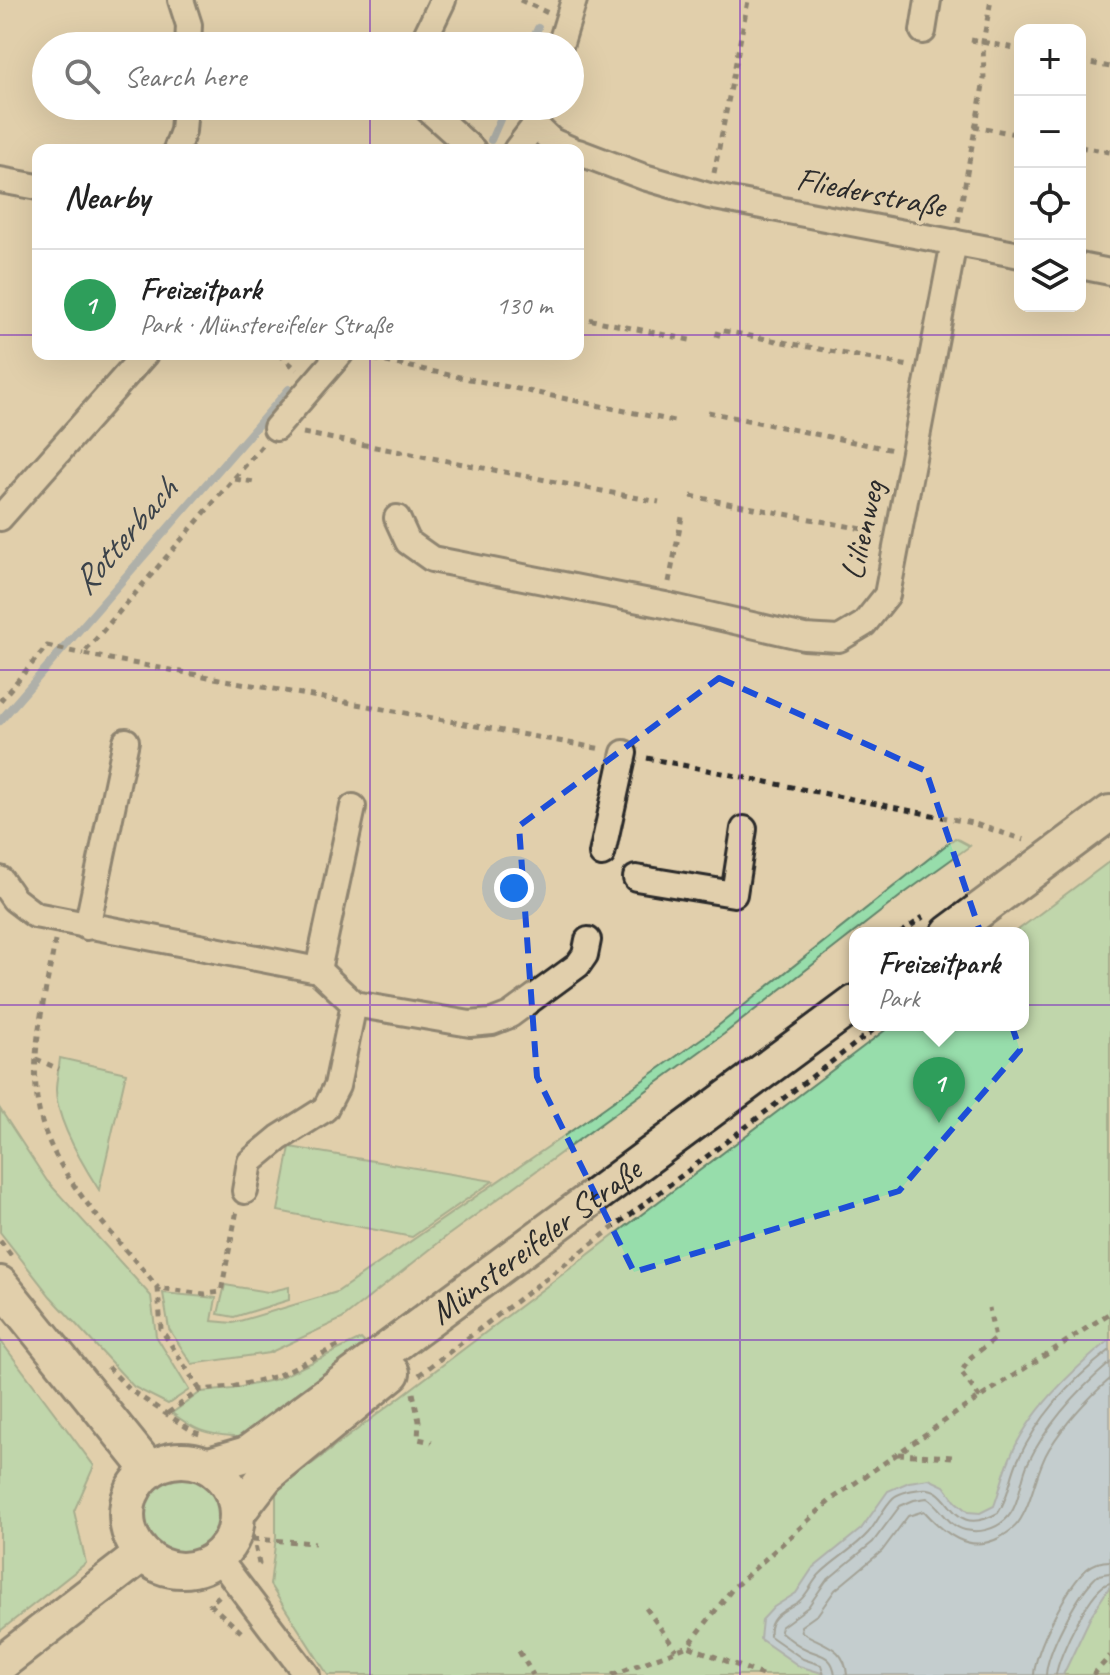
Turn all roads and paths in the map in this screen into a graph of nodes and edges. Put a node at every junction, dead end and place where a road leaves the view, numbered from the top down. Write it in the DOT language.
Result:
graph roads {
  1 [pos="181,0"];
  2 [pos="443,0"];
  3 [pos="574,0"];
  4 [pos="928,0"];
  5 [pos="991,0"];
  6 [pos="748,1"];
  7 [pos="923,31"];
  8 [pos="189,32"];
  9 [pos="428,32"];
  10 [pos="564,32"];
  11 [pos="971,40"];
  12 [pos="983,42"];
  13 [pos="1014,48"];
  14 [pos="1086,62"];
  15 [pos="1110,67"];
  16 [pos="184,120"];
  17 [pos="440,120"];
  18 [pos="535,120"];
  19 [pos="540,120"];
  20 [pos="974,126"];
  21 [pos="1014,134"];
  22 [pos="178,144"];
  23 [pos="466,144"];
  24 [pos="520,144"];
  25 [pos="559,144"];
  26 [pos="1086,148"];
  27 [pos="1110,152"];
  28 [pos="584,154"];
  29 [pos="0,180"];
  30 [pos="32,186"];
  31 [pos="709,196"];
  32 [pos="954,242"];
  33 [pos="1014,254"];
  34 [pos="1086,267"];
  35 [pos="1110,272"];
  36 [pos="584,318"];
  37 [pos="717,337"];
  38 [pos="690,340"];
  39 [pos="140,360"];
  40 [pos="346,360"];
  41 [pos="370,360"];
  42 [pos="901,364"];
  43 [pos="708,412"];
  44 [pos="674,421"];
  45 [pos="276,428"];
  46 [pos="882,447"];
  47 [pos="235,479"];
  48 [pos="254,482"];
  49 [pos="691,496"];
  50 [pos="659,502"];
  51 [pos="683,512"];
  52 [pos="0,518"];
  53 [pos="397,518"];
  54 [pos="863,528"];
  55 [pos="665,605"];
  56 [pos="83,654"];
  57 [pos="0,701"];
  58 [pos="126,741"];
  59 [pos="624,753"];
  60 [pos="353,807"];
  61 [pos="1110,813"];
  62 [pos="744,829"];
  63 [pos="1110,835"];
  64 [pos="1026,841"];
  65 [pos="602,854"];
  66 [pos="636,878"];
  67 [pos="0,879"];
  68 [pos="58,921"];
  69 [pos="87,927"];
  70 [pos="957,927"];
  71 [pos="987,927"];
  72 [pos="588,940"];
  73 [pos="318,970"];
  74 [pos="354,1004"];
  75 [pos="849,1007"];
  76 [pos="849,1030"];
  77 [pos="872,1031"];
  78 [pos="36,1059"];
  79 [pos="59,1069"];
  80 [pos="245,1191"];
  81 [pos="0,1284"];
  82 [pos="158,1288"];
  83 [pos="989,1308"];
  84 [pos="1110,1313"];
  85 [pos="353,1339"];
  86 [pos="419,1375"];
  87 [pos="200,1390"];
  88 [pos="980,1398"];
  89 [pos="168,1413"];
  90 [pos="418,1439"];
  91 [pos="432,1442"];
  92 [pos="896,1454"];
  93 [pos="953,1457"];
  94 [pos="209,1465"];
  95 [pos="149,1469"];
  96 [pos="246,1526"];
  97 [pos="315,1543"];
  98 [pos="141,1555"];
  99 [pos="218,1558"];
  100 [pos="646,1608"];
  101 [pos="688,1646"];
  102 [pos="676,1650"];
  103 [pos="519,1651"];
  104 [pos="1110,1656"];
  105 [pos="0,1664"];
  106 [pos="307,1675"];
  107 [pos="533,1675"];
  108 [pos="612,1675"];
  109 [pos="762,1675"];
  110 [pos="1093,1675"];
  1 -- 8 [label="street"];
  2 -- 9 [label="street"];
  3 -- 10 [label="street"];
  4 -- 7 [label="street"];
  5 -- 12 [label="path"];
  6 -- 31 [label="path"];
  11 -- 12 [label="path"];
  12 -- 13 [label="path"];
  12 -- 20 [label="path"];
  14 -- 15 [label="path"];
  16 -- 22 [label="street"];
  17 -- 23 [label="street"];
  18 -- 24 [label="street"];
  19 -- 25 [label="street"];
  20 -- 21 [label="path"];
  20 -- 32 [label="path"];
  26 -- 27 [label="path"];
  28 -- 31 [label="street, Fliederstraße"];
  29 -- 30 [label="street"];
  31 -- 32 [label="street, Fliederstraße"];
  32 -- 33 [label="street, Fliederstraße"];
  32 -- 55 [label="street, Lilienweg"];
  34 -- 35 [label="street"];
  36 -- 38 [label="path"];
  37 -- 42 [label="path"];
  39 -- 52 [label="street"];
  40 -- 45 [label="street"];
  41 -- 44 [label="path"];
  43 -- 46 [label="path, Lilienweg"];
  45 -- 47 [label="path"];
  45 -- 50 [label="path"];
  47 -- 48 [label="path"];
  47 -- 56 [label="path"];
  49 -- 54 [label="path, Lilienweg"];
  51 -- 55 [label="path"];
  53 -- 55 [label="street, Lilienweg"];
  56 -- 57 [label="path"];
  56 -- 59 [label="path"];
  58 -- 69 [label="street"];
  59 -- 64 [label="path"];
  59 -- 65 [label="street"];
  60 -- 73 [label="street"];
  61 -- 70 [label="main road"];
  62 -- 66 [label="street"];
  63 -- 71 [label="main road"];
  67 -- 68 [label="street"];
  68 -- 69 [label="street"];
  68 -- 78 [label="path"];
  69 -- 73 [label="street"];
  72 -- 74 [label="street"];
  73 -- 74 [label="street"];
  74 -- 80 [label="street"];
  75 -- 94 [label="main road, Münstereifeler Straße"];
  76 -- 96 [label="main road, Münstereifeler Straße"];
  77 -- 86 [label="path"];
  78 -- 79 [label="path"];
  78 -- 82 [label="path"];
  80 -- 82 [label="path"];
  81 -- 95 [label="main road"];
  82 -- 87 [label="path"];
  83 -- 88 [label="path"];
  84 -- 88 [label="path"];
  85 -- 87 [label="path"];
  87 -- 89 [label="path"];
  88 -- 92 [label="path"];
  90 -- 91 [label="path"];
  92 -- 93 [label="path"];
  92 -- 101 [label="path"];
  94 -- 95 [label="main road"];
  94 -- 96 [label="main road"];
  95 -- 98 [label="main road"];
  96 -- 97 [label="path"];
  96 -- 99 [label="main road"];
  98 -- 99 [label="main road"];
  98 -- 105 [label="main road"];
  99 -- 106 [label="street"];
  100 -- 102 [label="path"];
  101 -- 102 [label="path"];
  101 -- 109 [label="path"];
  102 -- 108 [label="path"];
  103 -- 107 [label="path"];
  104 -- 110 [label="path"];
}
